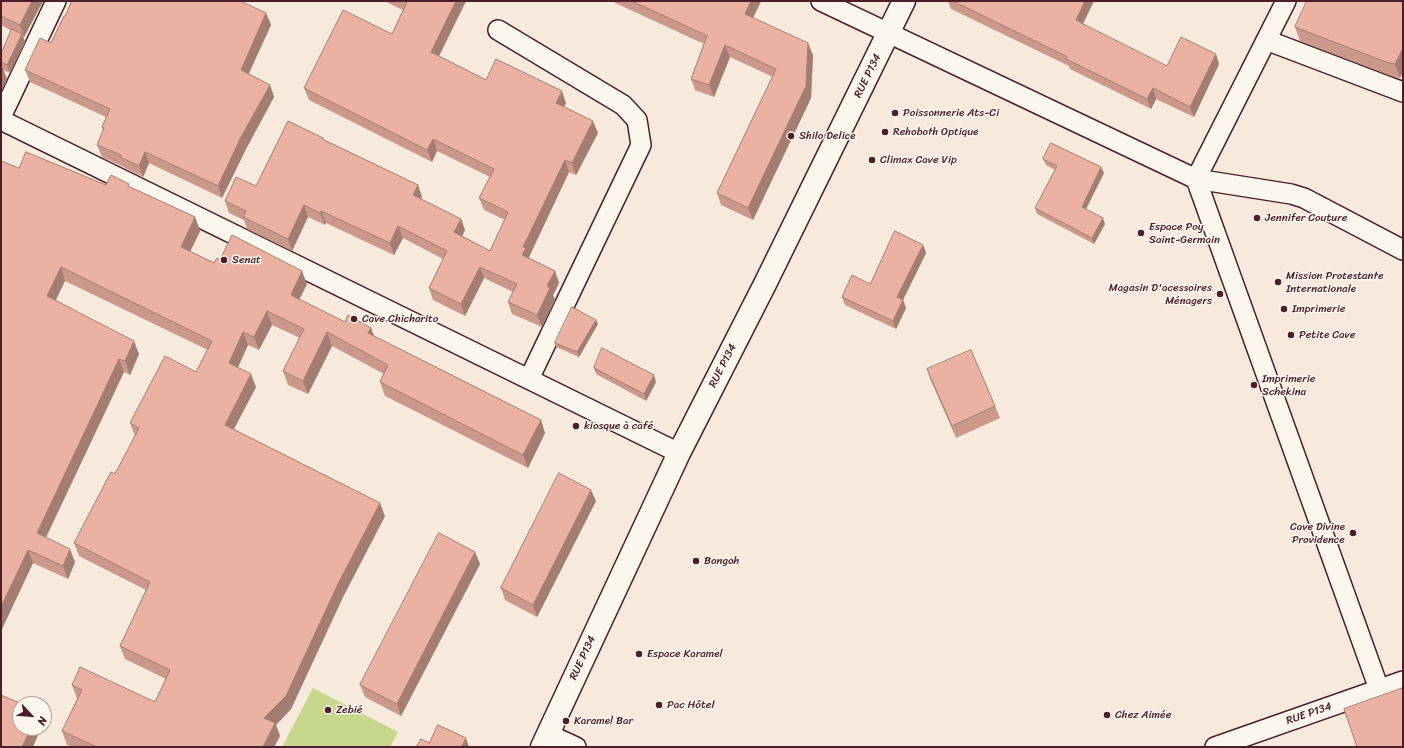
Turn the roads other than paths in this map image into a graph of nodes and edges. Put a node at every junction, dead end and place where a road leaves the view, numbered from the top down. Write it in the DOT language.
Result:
graph roads {
  1 [pos="56,1"];
  2 [pos="821,1"];
  3 [pos="904,1"];
  4 [pos="1286,1"];
  5 [pos="498,30"];
  6 [pos="888,34"];
  7 [pos="1266,40"];
  8 [pos="1403,92"];
  9 [pos="1,118"];
  10 [pos="1196,179"];
  11 [pos="1403,250"];
  12 [pos="529,379"];
  13 [pos="680,453"];
  14 [pos="1403,681"];
  15 [pos="1379,689"];
  16 [pos="545,741"];
  17 [pos="576,747"];
  18 [pos="1215,747"];
  1 -- 9 [label="street"];
  2 -- 6 [label="street"];
  3 -- 6 [label="street, RUE P134"];
  4 -- 7 [label="street"];
  5 -- 12 [label="street"];
  6 -- 10 [label="street"];
  6 -- 13 [label="street, RUE P134"];
  7 -- 8 [label="street"];
  7 -- 10 [label="street"];
  9 -- 12 [label="street"];
  10 -- 11 [label="street"];
  10 -- 15 [label="street"];
  12 -- 13 [label="street"];
  13 -- 16 [label="street, RUE P134"];
  14 -- 15 [label="street, RUE P134"];
  15 -- 18 [label="street, RUE P134"];
  16 -- 17 [label="street, RUE P134"];
}
